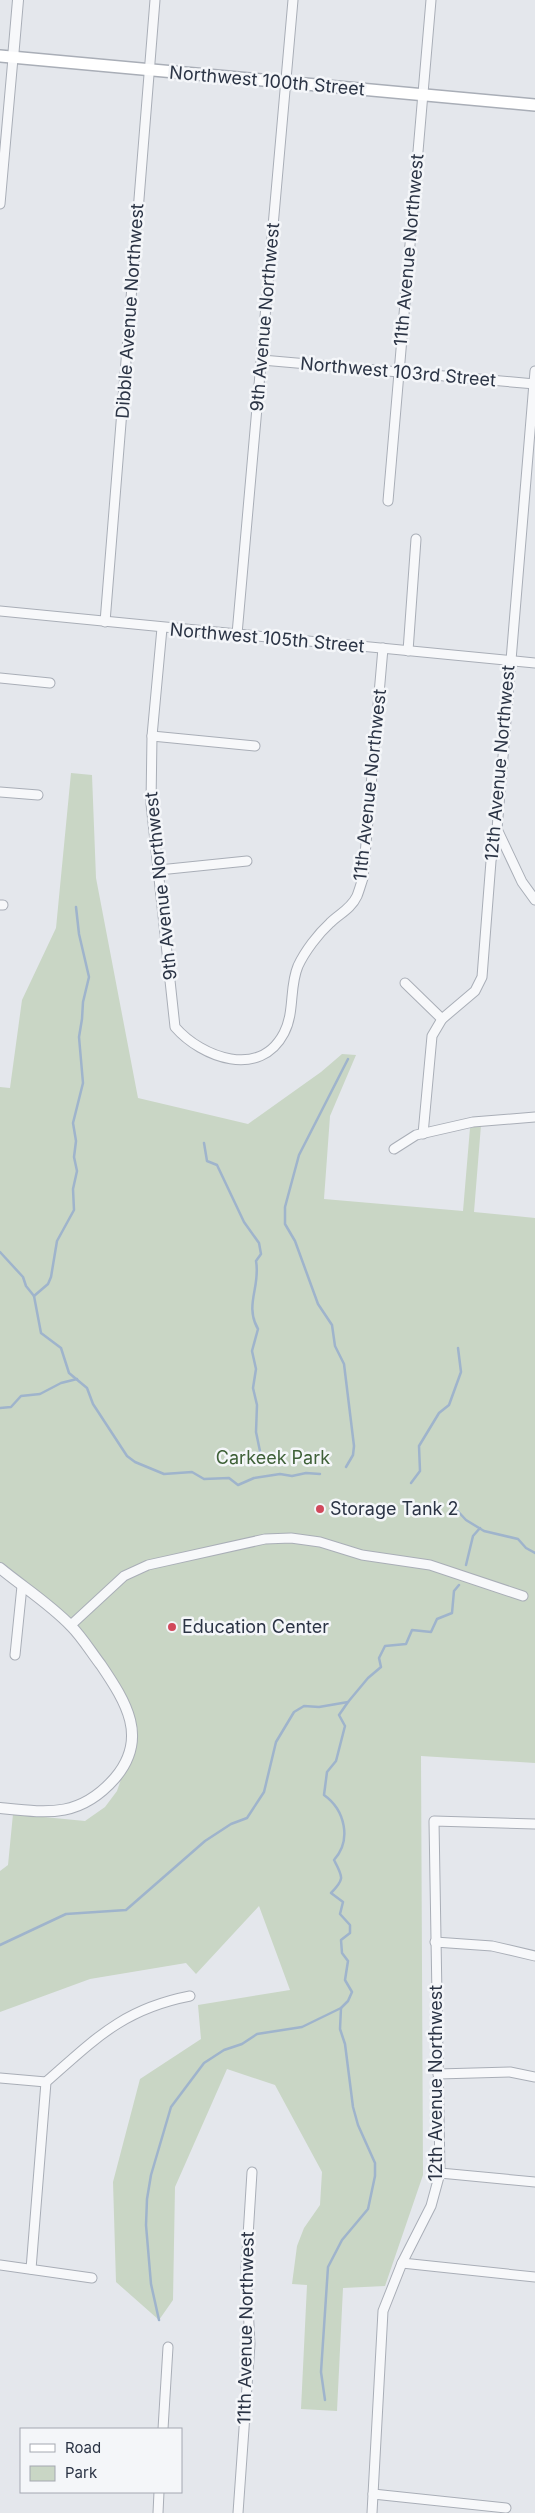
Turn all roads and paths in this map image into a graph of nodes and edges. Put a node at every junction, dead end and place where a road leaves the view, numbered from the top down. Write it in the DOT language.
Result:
graph roads {
  1 [pos="18,0"];
  2 [pos="155,0"];
  3 [pos="293,0"];
  4 [pos="431,0"];
  5 [pos="0,56"];
  6 [pos="13,58"];
  7 [pos="149,71"];
  8 [pos="286,83"];
  9 [pos="423,95"];
  10 [pos="535,105"];
  11 [pos="0,204"];
  12 [pos="262,360"];
  13 [pos="398,372"];
  14 [pos="535,372"];
  15 [pos="534,384"];
  16 [pos="388,501"];
  17 [pos="416,540"];
  18 [pos="0,611"];
  19 [pos="105,622"];
  20 [pos="162,628"];
  21 [pos="237,634"];
  22 [pos="384,648"];
  23 [pos="408,651"];
  24 [pos="510,661"];
  25 [pos="535,663"];
  26 [pos="0,678"];
  27 [pos="50,683"];
  28 [pos="152,736"];
  29 [pos="255,746"];
  30 [pos="0,792"];
  31 [pos="38,795"];
  32 [pos="497,829"];
  33 [pos="247,861"];
  34 [pos="159,870"];
  35 [pos="535,900"];
  36 [pos="405,983"];
  37 [pos="442,1019"];
  38 [pos="222,1057"];
  39 [pos="535,1117"];
  40 [pos="423,1134"];
  41 [pos="394,1149"];
  42 [pos="0,1568"];
  43 [pos="22,1586"];
  44 [pos="523,1596"];
  45 [pos="71,1626"];
  46 [pos="15,1655"];
  47 [pos="0,1808"];
  48 [pos="535,1824"];
  49 [pos="435,1942"];
  50 [pos="535,1956"];
  51 [pos="190,1996"];
  52 [pos="438,2074"];
  53 [pos="535,2077"];
  54 [pos="0,2078"];
  55 [pos="46,2082"];
  56 [pos="252,2172"];
  57 [pos="440,2173"];
  58 [pos="535,2182"];
  59 [pos="402,2263"];
  60 [pos="0,2265"];
  61 [pos="31,2269"];
  62 [pos="535,2277"];
  63 [pos="92,2278"];
  64 [pos="168,2347"];
  65 [pos="163,2428"];
  66 [pos="160,2493"];
  67 [pos="373,2494"];
  68 [pos="506,2508"];
  69 [pos="158,2513"];
  70 [pos="238,2513"];
  71 [pos="372,2513"];
  1 -- 6 [label="street"];
  2 -- 7 [label="street, Dibble Avenue Northwest"];
  3 -- 8 [label="street, 9th Avenue Northwest"];
  4 -- 9 [label="street, 11th Avenue Northwest"];
  5 -- 6 [label="main road, Northwest 100th Street"];
  6 -- 7 [label="main road, Northwest 100th Street"];
  6 -- 11 [label="street"];
  7 -- 8 [label="main road, Northwest 100th Street"];
  7 -- 19 [label="street, Dibble Avenue Northwest"];
  8 -- 9 [label="main road, Northwest 100th Street"];
  8 -- 12 [label="street, 9th Avenue Northwest"];
  9 -- 10 [label="main road, Northwest 100th Street"];
  9 -- 13 [label="street, 11th Avenue Northwest"];
  12 -- 13 [label="street, Northwest 103rd Street"];
  12 -- 21 [label="street, 9th Avenue Northwest"];
  13 -- 15 [label="street, Northwest 103rd Street"];
  13 -- 16 [label="street, 11th Avenue Northwest"];
  14 -- 15 [label="street, 12th Avenue Northwest"];
  15 -- 24 [label="street, 12th Avenue Northwest"];
  17 -- 23 [label="street"];
  18 -- 19 [label="street, Northwest 105th Street"];
  19 -- 20 [label="street, Northwest 105th Street"];
  20 -- 21 [label="street, Northwest 105th Street"];
  20 -- 28 [label="street, 9th Avenue Northwest"];
  21 -- 22 [label="street, Northwest 105th Street"];
  22 -- 23 [label="street, Northwest 105th Street"];
  22 -- 38 [label="street, 11th Avenue Northwest"];
  23 -- 24 [label="street, Northwest 105th Street"];
  24 -- 25 [label="street, Northwest 105th Street"];
  24 -- 32 [label="street, 12th Avenue Northwest"];
  26 -- 27 [label="street"];
  28 -- 29 [label="street"];
  28 -- 34 [label="street, 9th Avenue Northwest"];
  30 -- 31 [label="street"];
  32 -- 35 [label="street"];
  32 -- 37 [label="street, 12th Avenue Northwest"];
  33 -- 34 [label="street"];
  34 -- 38 [label="street, 9th Avenue Northwest"];
  36 -- 37 [label="street"];
  37 -- 40 [label="street, 12th Avenue Northwest"];
  39 -- 40 [label="street"];
  40 -- 41 [label="street"];
  42 -- 43 [label="street"];
  43 -- 45 [label="street"];
  43 -- 46 [label="street"];
  44 -- 45 [label="street"];
  45 -- 47 [label="street"];
  48 -- 49 [label="street, 12th Avenue Northwest"];
  49 -- 50 [label="street"];
  49 -- 52 [label="street, 12th Avenue Northwest"];
  51 -- 55 [label="street"];
  52 -- 53 [label="street"];
  52 -- 57 [label="street, 12th Avenue Northwest"];
  54 -- 55 [label="street"];
  55 -- 61 [label="street"];
  56 -- 70 [label="street, 11th Avenue Northwest"];
  57 -- 58 [label="street"];
  57 -- 59 [label="street, 12th Avenue Northwest"];
  59 -- 62 [label="street"];
  59 -- 67 [label="street, 12th Avenue Northwest"];
  60 -- 61 [label="street"];
  61 -- 63 [label="street"];
  64 -- 65 [label="street"];
  66 -- 69 [label="street"];
  67 -- 68 [label="street"];
  67 -- 71 [label="street, 12th Avenue Northwest"];
}
